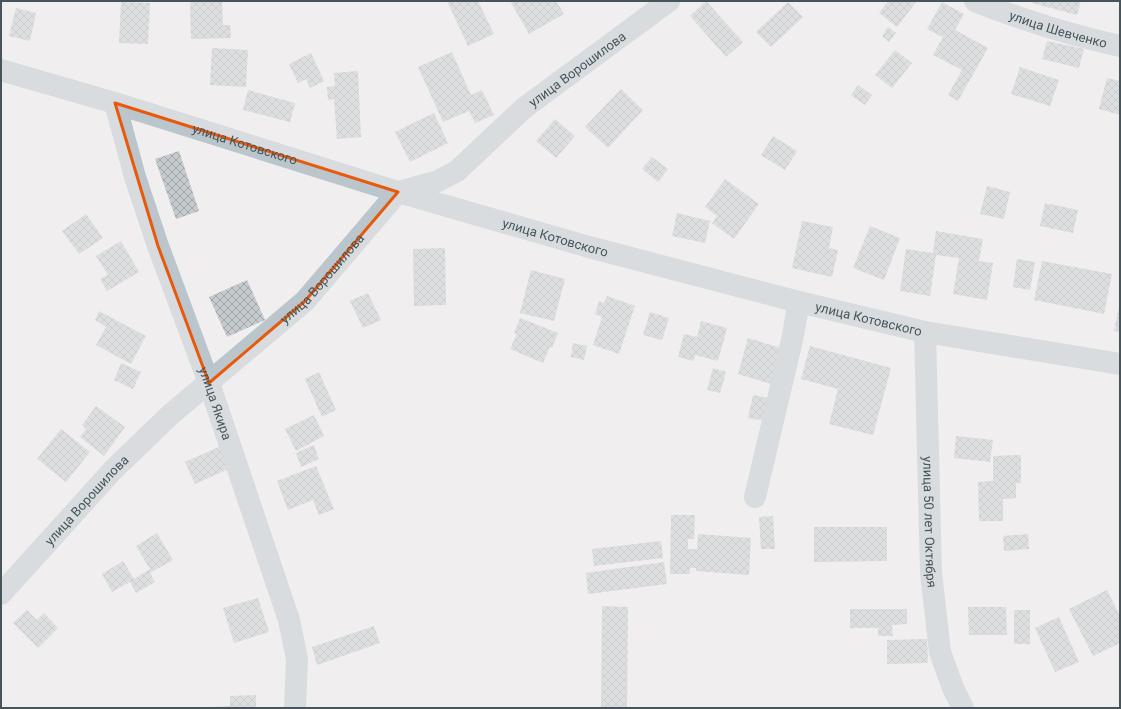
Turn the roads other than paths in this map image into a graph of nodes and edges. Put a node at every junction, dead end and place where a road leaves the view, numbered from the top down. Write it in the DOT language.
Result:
graph roads {
  1 [pos="669,1"];
  2 [pos="975,1"];
  3 [pos="1120,46"];
  4 [pos="1,70"];
  5 [pos="115,103"];
  6 [pos="398,192"];
  7 [pos="799,302"];
  8 [pos="925,332"];
  9 [pos="1120,364"];
  10 [pos="209,383"];
  11 [pos="755,497"];
  12 [pos="1,594"];
  13 [pos="295,708"];
  14 [pos="963,708"];
  1 -- 6 [label="street, улица Ворошилова"];
  2 -- 3 [label="street, улица Шевченко"];
  4 -- 5 [label="street, улица Котовского"];
  5 -- 6 [label="street, улица Котовского"];
  5 -- 10 [label="street, улица Якира"];
  6 -- 7 [label="street, улица Котовского"];
  6 -- 10 [label="street, улица Ворошилова"];
  7 -- 8 [label="street, улица Котовского"];
  7 -- 11 [label="street"];
  8 -- 9 [label="street, улица Котовского"];
  8 -- 14 [label="street, улица 50 лет Октября"];
  10 -- 12 [label="street, улица Ворошилова"];
  10 -- 13 [label="street, улица Якира"];
}
